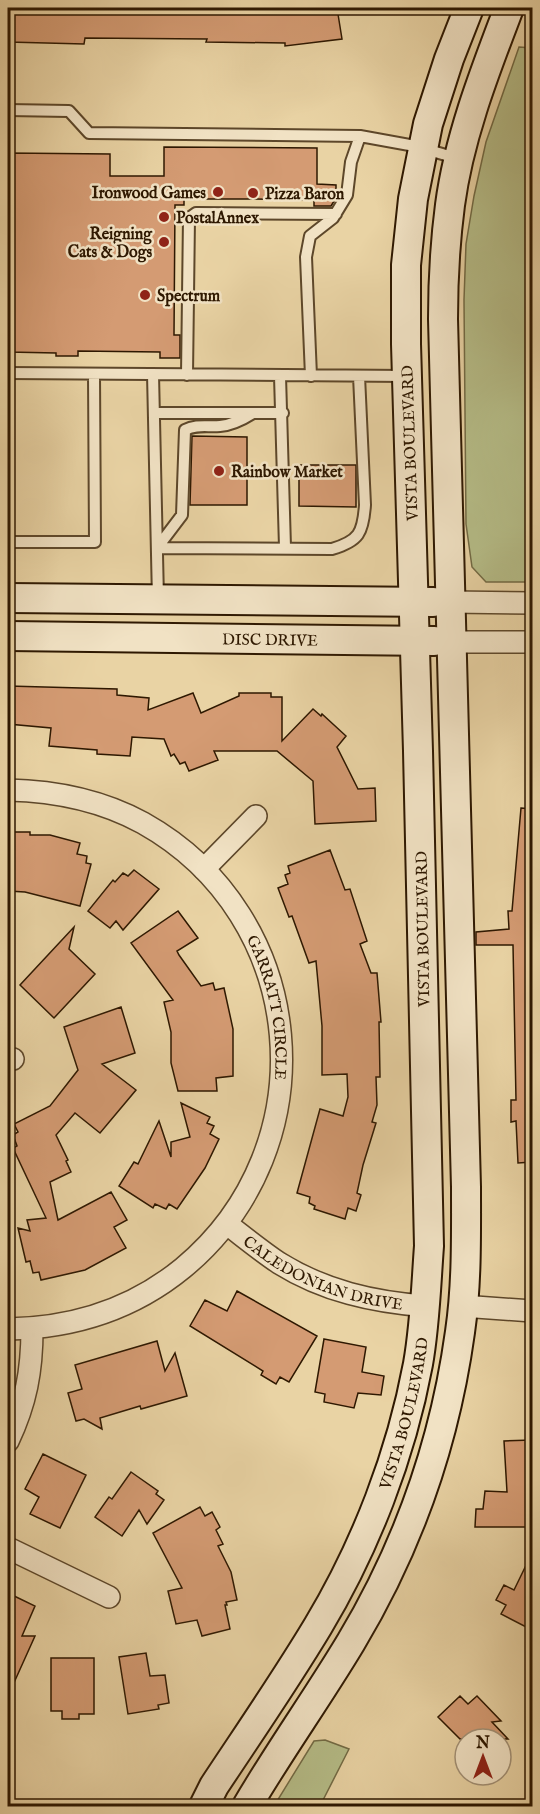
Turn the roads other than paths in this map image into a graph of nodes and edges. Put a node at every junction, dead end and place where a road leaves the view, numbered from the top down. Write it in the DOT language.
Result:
graph roads {
  1 [pos="469,8"];
  2 [pos="509,8"];
  3 [pos="8,110"];
  4 [pos="360,136"];
  5 [pos="423,148"];
  6 [pos="459,159"];
  7 [pos="336,214"];
  8 [pos="8,373"];
  9 [pos="94,374"];
  10 [pos="153,375"];
  11 [pos="187,375"];
  12 [pos="280,376"];
  13 [pos="311,376"];
  14 [pos="359,376"];
  15 [pos="407,376"];
  16 [pos="154,413"];
  17 [pos="253,413"];
  18 [pos="283,413"];
  19 [pos="8,542"];
  20 [pos="285,547"];
  21 [pos="157,548"];
  22 [pos="8,598"];
  23 [pos="158,599"];
  24 [pos="414,602"];
  25 [pos="450,602"];
  26 [pos="532,603"];
  27 [pos="8,636"];
  28 [pos="415,640"];
  29 [pos="451,642"];
  30 [pos="532,642"];
  31 [pos="8,790"];
  32 [pos="256,816"];
  33 [pos="204,869"];
  34 [pos="227,1224"];
  35 [pos="426,1306"];
  36 [pos="462,1306"];
  37 [pos="532,1311"];
  38 [pos="8,1329"];
  39 [pos="32,1329"];
  40 [pos="8,1441"];
  41 [pos="411,1520"];
  42 [pos="8,1548"];
  43 [pos="109,1597"];
  44 [pos="204,1806"];
  45 [pos="247,1806"];
  1 -- 5 [label="main road, VISTA BOULEVARD"];
  2 -- 6 [label="main road"];
  3 -- 4 [label="lane"];
  4 -- 5 [label="lane"];
  4 -- 7 [label="lane"];
  5 -- 6 [label="lane"];
  5 -- 15 [label="main road, VISTA BOULEVARD"];
  6 -- 25 [label="main road"];
  7 -- 11 [label="lane"];
  7 -- 13 [label="lane"];
  8 -- 9 [label="lane"];
  9 -- 10 [label="lane"];
  9 -- 19 [label="lane"];
  10 -- 11 [label="lane"];
  10 -- 16 [label="lane"];
  11 -- 12 [label="lane"];
  12 -- 13 [label="lane"];
  12 -- 18 [label="lane"];
  13 -- 14 [label="lane"];
  14 -- 15 [label="lane"];
  14 -- 20 [label="lane"];
  15 -- 24 [label="main road, VISTA BOULEVARD"];
  16 -- 17 [label="lane"];
  16 -- 21 [label="lane"];
  17 -- 18 [label="lane"];
  17 -- 21 [label="lane"];
  18 -- 20 [label="lane"];
  20 -- 21 [label="lane"];
  21 -- 23 [label="lane"];
  22 -- 23 [label="main road"];
  23 -- 24 [label="main road"];
  24 -- 25 [label="main road"];
  24 -- 28 [label="main road, VISTA BOULEVARD"];
  25 -- 26 [label="street"];
  25 -- 29 [label="main road"];
  27 -- 28 [label="main road, DISC DRIVE"];
  28 -- 29 [label="main road, DISC DRIVE"];
  28 -- 35 [label="main road, VISTA BOULEVARD"];
  29 -- 30 [label="street, DISC DRIVE"];
  29 -- 36 [label="main road"];
  31 -- 33 [label="street, GARRATT CIRCLE"];
  32 -- 33 [label="street"];
  33 -- 34 [label="street, GARRATT CIRCLE"];
  34 -- 35 [label="street, CALEDONIAN DRIVE"];
  34 -- 39 [label="street, GARRATT CIRCLE"];
  35 -- 41 [label="main road"];
  35 -- 44 [label="main road, VISTA BOULEVARD"];
  36 -- 37 [label="street"];
  36 -- 41 [label="main road"];
  38 -- 39 [label="street, GARRATT CIRCLE"];
  39 -- 40 [label="street"];
  41 -- 45 [label="main road"];
  42 -- 43 [label="street"];
}
